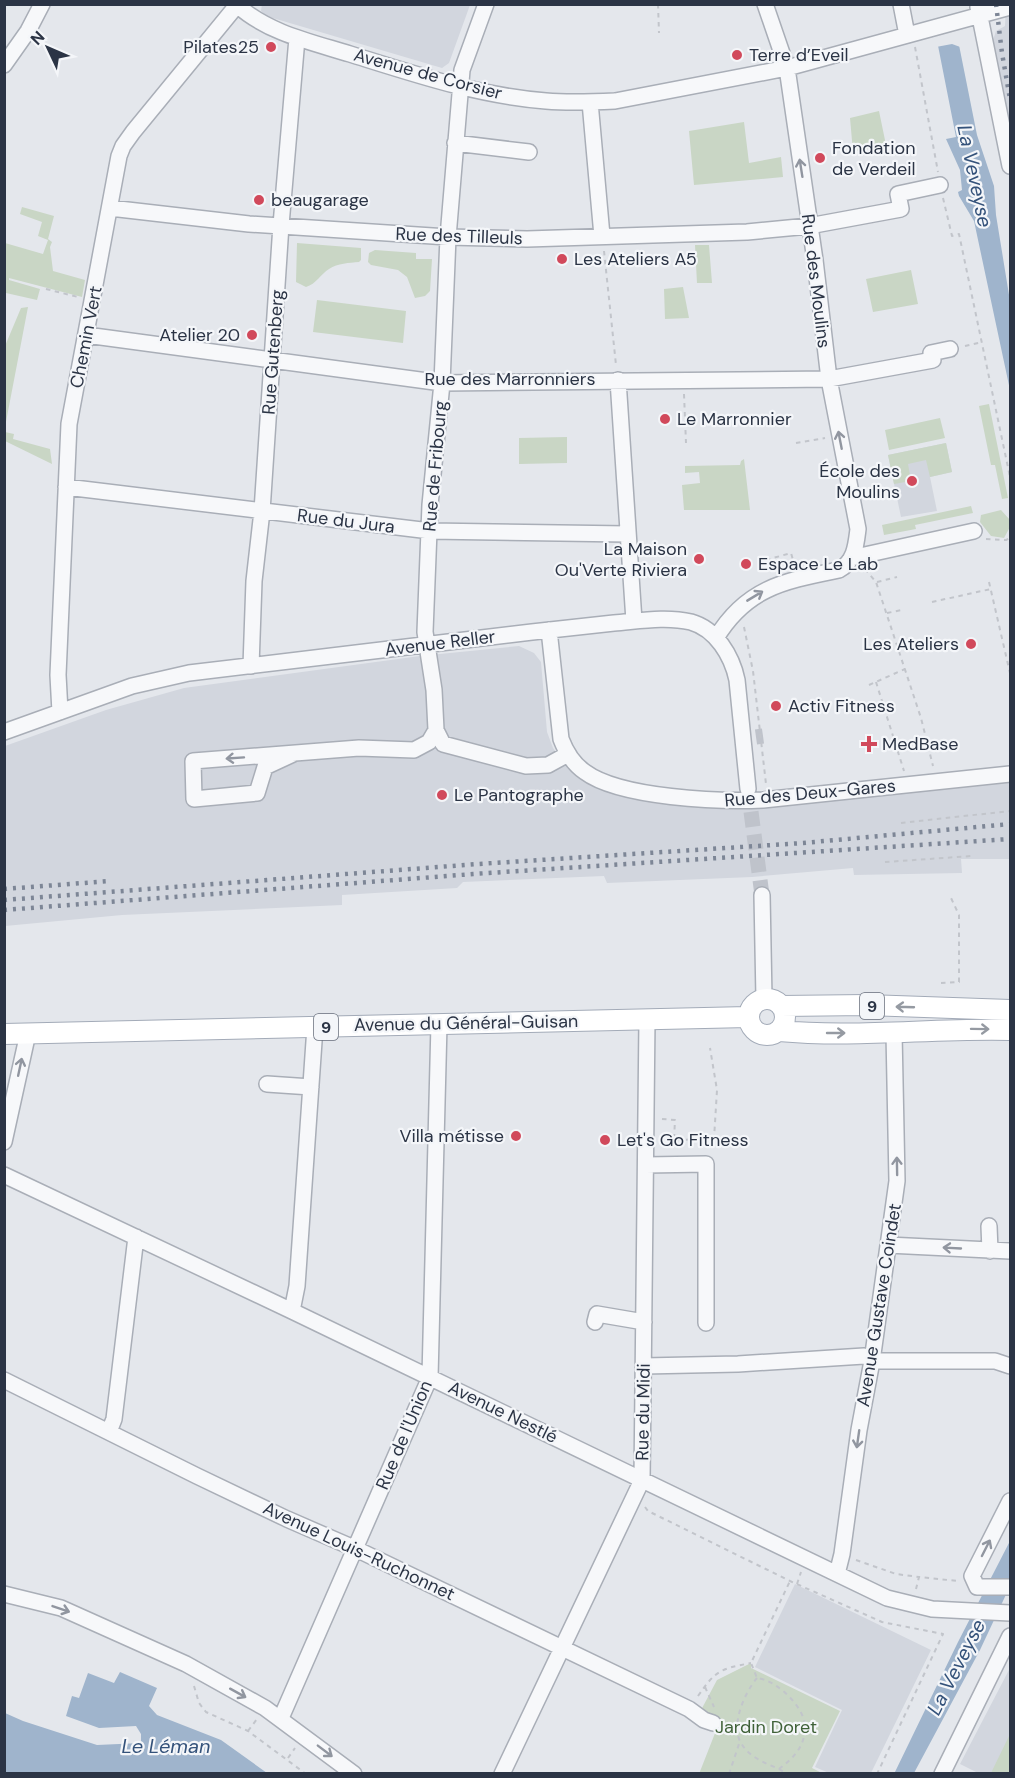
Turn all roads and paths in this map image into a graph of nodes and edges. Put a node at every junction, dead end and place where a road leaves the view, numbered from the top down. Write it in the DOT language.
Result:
graph roads {
  1 [pos="42,4"];
  2 [pos="486,4"];
  3 [pos="658,4"];
  4 [pos="765,4"];
  5 [pos="901,4"];
  6 [pos="237,5"];
  7 [pos="1010,10"];
  8 [pos="975,13"];
  9 [pos="659,33"];
  10 [pos="914,37"];
  11 [pos="297,38"];
  12 [pos="4,65"];
  13 [pos="787,68"];
  14 [pos="461,85"];
  15 [pos="590,102"];
  16 [pos="455,144"];
  17 [pos="529,152"];
  18 [pos="1011,166"];
  19 [pos="940,185"];
  20 [pos="110,208"];
  21 [pos="281,225"];
  22 [pos="809,226"];
  23 [pos="448,237"];
  24 [pos="603,241"];
  25 [pos="46,289"];
  26 [pos="78,297"];
  27 [pos="86,335"];
  28 [pos="982,342"];
  29 [pos="954,348"];
  30 [pos="272,359"];
  31 [pos="617,375"];
  32 [pos="829,379"];
  33 [pos="442,383"];
  34 [pos="684,389"];
  35 [pos="825,438"];
  36 [pos="686,442"];
  37 [pos="796,443"];
  38 [pos="1011,477"];
  39 [pos="66,487"];
  40 [pos="262,512"];
  41 [pos="430,531"];
  42 [pos="974,531"];
  43 [pos="627,534"];
  44 [pos="1011,538"];
  45 [pos="851,558"];
  46 [pos="766,560"];
  47 [pos="794,560"];
  48 [pos="897,576"];
  49 [pos="876,582"];
  50 [pos="989,582"];
  51 [pos="991,589"];
  52 [pos="932,602"];
  53 [pos="902,610"];
  54 [pos="886,614"];
  55 [pos="634,621"];
  56 [pos="744,627"];
  57 [pos="549,630"];
  58 [pos="716,638"];
  59 [pos="426,644"];
  60 [pos="251,666"];
  61 [pos="905,669"];
  62 [pos="1011,673"];
  63 [pos="876,682"];
  64 [pos="869,685"];
  65 [pos="60,712"];
  66 [pos="436,730"];
  67 [pos="4,732"];
  68 [pos="293,754"];
  69 [pos="568,754"];
  70 [pos="934,772"];
  71 [pos="1011,774"];
  72 [pos="908,784"];
  73 [pos="748,789"];
  74 [pos="768,799"];
  75 [pos="1011,811"];
  76 [pos="901,823"];
  77 [pos="972,856"];
  78 [pos="885,862"];
  79 [pos="762,895"];
  80 [pos="951,898"];
  81 [pos="941,983"];
  82 [pos="773,1002"];
  83 [pos="1011,1010"];
  84 [pos="748,1017"];
  85 [pos="647,1019"];
  86 [pos="439,1024"];
  87 [pos="315,1027"];
  88 [pos="779,1030"];
  89 [pos="1011,1030"];
  90 [pos="28,1033"];
  91 [pos="894,1033"];
  92 [pos="4,1034"];
  93 [pos="710,1048"];
  94 [pos="267,1084"];
  95 [pos="311,1087"];
  96 [pos="646,1118"];
  97 [pos="4,1142"];
  98 [pos="646,1165"];
  99 [pos="4,1175"];
  100 [pos="989,1226"];
  101 [pos="136,1237"];
  102 [pos="888,1245"];
  103 [pos="990,1251"];
  104 [pos="1011,1251"];
  105 [pos="292,1311"];
  106 [pos="595,1322"];
  107 [pos="644,1322"];
  108 [pos="706,1323"];
  109 [pos="868,1358"];
  110 [pos="644,1366"];
  111 [pos="1011,1366"];
  112 [pos="430,1377"];
  113 [pos="4,1380"];
  114 [pos="109,1432"];
  115 [pos="642,1480"];
  116 [pos="640,1502"];
  117 [pos="1008,1505"];
  118 [pos="356,1548"];
  119 [pos="849,1557"];
  120 [pos="803,1569"];
  121 [pos="837,1574"];
  122 [pos="919,1577"];
  123 [pos="790,1581"];
  124 [pos="796,1584"];
  125 [pos="977,1587"];
  126 [pos="1011,1587"];
  127 [pos="4,1594"];
  128 [pos="914,1596"];
  129 [pos="1008,1613"];
  130 [pos="1011,1636"];
  131 [pos="562,1647"];
  132 [pos="751,1663"];
  133 [pos="186,1664"];
  134 [pos="757,1678"];
  135 [pos="705,1686"];
  136 [pos="689,1709"];
  137 [pos="281,1718"];
  138 [pos="715,1719"];
  139 [pos="740,1741"];
  140 [pos="296,1747"];
  141 [pos="288,1758"];
  142 [pos="779,1769"];
  143 [pos="306,1773"];
  144 [pos="354,1773"];
  145 [pos="502,1773"];
  146 [pos="729,1773"];
  147 [pos="787,1773"];
  148 [pos="878,1773"];
  149 [pos="942,1773"];
  1 -- 12 [label="street"];
  2 -- 14 [label="street, Rue de Fribourg"];
  3 -- 9 [label="path"];
  4 -- 13 [label="street, Rue des Moulins"];
  5 -- 10 [label="street"];
  6 -- 11 [label="street, Avenue de Corsier"];
  6 -- 20 [label="street, Chemin Vert"];
  7 -- 8 [label="street, Avenue de Corsier"];
  8 -- 10 [label="street, Avenue de Corsier"];
  8 -- 18 [label="street"];
  10 -- 13 [label="street, Avenue de Corsier"];
  10 -- 19 [label="path"];
  11 -- 14 [label="street, Avenue de Corsier"];
  11 -- 21 [label="street, Rue Gutenberg"];
  13 -- 15 [label="street, Avenue de Corsier"];
  22 -- 13 [label="street, Rue des Moulins, one-way"];
  14 -- 15 [label="street, Avenue de Corsier"];
  14 -- 16 [label="street, Rue de Fribourg"];
  15 -- 24 [label="street"];
  16 -- 17 [label="street"];
  16 -- 23 [label="street, Rue de Fribourg"];
  19 -- 22 [label="street, Rue des Tilleuls"];
  19 -- 28 [label="path"];
  20 -- 21 [label="street, Rue des Tilleuls"];
  20 -- 27 [label="street, Chemin Vert"];
  21 -- 23 [label="street, Rue des Tilleuls"];
  21 -- 30 [label="street, Rue Gutenberg"];
  22 -- 24 [label="street, Rue des Tilleuls"];
  22 -- 32 [label="street, Rue des Moulins"];
  23 -- 24 [label="street, Rue des Tilleuls"];
  23 -- 33 [label="street, Rue de Fribourg"];
  24 -- 31 [label="path"];
  25 -- 26 [label="path"];
  27 -- 30 [label="street, Rue des Marronniers"];
  27 -- 39 [label="street, Chemin Vert"];
  28 -- 29 [label="path"];
  28 -- 38 [label="path"];
  29 -- 32 [label="street, Rue des Marronniers"];
  30 -- 33 [label="street, Rue des Marronniers"];
  30 -- 40 [label="street, Rue Gutenberg"];
  31 -- 32 [label="street, Rue des Marronniers"];
  31 -- 33 [label="street, Rue des Marronniers"];
  31 -- 43 [label="street"];
  45 -- 32 [label="street, Rue des Moulins, one-way"];
  33 -- 41 [label="street, Rue de Fribourg"];
  34 -- 36 [label="path"];
  35 -- 37 [label="path"];
  39 -- 40 [label="street, Rue du Jura"];
  39 -- 65 [label="street, Chemin Vert"];
  40 -- 41 [label="street, Rue du Jura"];
  40 -- 60 [label="street, Rue Gutenberg"];
  41 -- 43 [label="street, Rue du Jura"];
  41 -- 59 [label="street, Rue de Fribourg"];
  42 -- 44 [label="path"];
  42 -- 45 [label="street"];
  43 -- 55 [label="street"];
  45 -- 49 [label="path"];
  58 -- 45 [label="street, one-way"];
  46 -- 47 [label="path"];
  48 -- 49 [label="path"];
  49 -- 54 [label="path"];
  50 -- 51 [label="path"];
  51 -- 52 [label="path"];
  51 -- 62 [label="path"];
  53 -- 54 [label="path"];
  54 -- 61 [label="path"];
  55 -- 57 [label="street, Avenue Reller"];
  55 -- 58 [label="street, Avenue Reller"];
  56 -- 74 [label="path"];
  57 -- 59 [label="street, Avenue Reller"];
  57 -- 69 [label="street, Rue des Deux-Gares"];
  58 -- 73 [label="street"];
  59 -- 60 [label="street, Avenue Reller"];
  59 -- 66 [label="street, Rue de Fribourg"];
  60 -- 65 [label="street, Avenue Reller"];
  61 -- 63 [label="path"];
  61 -- 70 [label="path"];
  63 -- 64 [label="path"];
  63 -- 72 [label="path"];
  65 -- 67 [label="street, Avenue Reller"];
  66 -- 68 [label="street"];
  66 -- 69 [label="street"];
  68 -- 68 [label="street, one-way"];
  69 -- 74 [label="street, Rue des Deux-Gares"];
  71 -- 72 [label="street, Rue des Deux-Gares"];
  72 -- 74 [label="street, Rue des Deux-Gares"];
  75 -- 76 [label="path"];
  77 -- 78 [label="path"];
  79 -- 82 [label="street"];
  80 -- 81 [label="path"];
  83 -- 82 [label="main road, 9, one-way"];
  82 -- 84 [label="main road"];
  82 -- 88 [label="main road"];
  84 -- 85 [label="main road, Avenue du Général-Guisan / 9"];
  84 -- 88 [label="main road"];
  85 -- 86 [label="main road, Avenue du Général-Guisan / 9"];
  85 -- 96 [label="street, Rue du Midi"];
  86 -- 87 [label="main road, Avenue du Général-Guisan / 9"];
  86 -- 112 [label="street, Rue de l'Union"];
  87 -- 90 [label="main road, Avenue du Général-Guisan / 9"];
  87 -- 95 [label="street"];
  88 -- 91 [label="main road, 9, one-way"];
  91 -- 89 [label="main road, 9, one-way"];
  90 -- 92 [label="main road, Avenue du Général-Guisan / 9"];
  97 -- 90 [label="street, one-way"];
  102 -- 91 [label="street, Avenue Gustave Coindet, one-way"];
  93 -- 96 [label="path"];
  94 -- 95 [label="street"];
  95 -- 105 [label="street"];
  96 -- 98 [label="street, Rue du Midi"];
  98 -- 107 [label="street, Rue du Midi"];
  98 -- 108 [label="street"];
  99 -- 101 [label="street, Avenue Nestlé"];
  100 -- 103 [label="street"];
  101 -- 105 [label="street, Avenue Nestlé"];
  101 -- 114 [label="street"];
  103 -- 102 [label="street, one-way"];
  102 -- 109 [label="street, Avenue Gustave Coindet"];
  103 -- 104 [label="street"];
  105 -- 112 [label="street, Avenue Nestlé"];
  106 -- 107 [label="street"];
  107 -- 110 [label="street, Rue du Midi"];
  109 -- 110 [label="street"];
  109 -- 111 [label="street"];
  109 -- 121 [label="street, Avenue Gustave Coindet, one-way"];
  110 -- 115 [label="street, Rue du Midi"];
  112 -- 115 [label="street, Avenue Nestlé"];
  112 -- 118 [label="street, Rue de l'Union"];
  113 -- 114 [label="street, Avenue Louis-Ruchonnet"];
  114 -- 118 [label="street, Avenue Louis-Ruchonnet"];
  115 -- 121 [label="street, Avenue Nestlé"];
  115 -- 131 [label="street, Rue du Midi"];
  116 -- 123 [label="path"];
  125 -- 117 [label="street, one-way"];
  118 -- 131 [label="street, Avenue Louis-Ruchonnet"];
  118 -- 137 [label="street, Rue de l'Union"];
  119 -- 122 [label="path"];
  120 -- 124 [label="path"];
  121 -- 129 [label="street, Avenue Nestlé"];
  122 -- 125 [label="path"];
  122 -- 128 [label="path"];
  123 -- 124 [label="path"];
  123 -- 132 [label="path"];
  124 -- 148 [label="path"];
  125 -- 126 [label="street"];
  127 -- 133 [label="street, one-way"];
  130 -- 149 [label="street"];
  131 -- 136 [label="street, Avenue Louis-Ruchonnet"];
  131 -- 145 [label="street, Rue du Midi"];
  132 -- 134 [label="path"];
  132 -- 135 [label="path"];
  133 -- 137 [label="street, one-way"];
  133 -- 141 [label="path"];
  134 -- 139 [label="path"];
  134 -- 142 [label="path"];
  135 -- 136 [label="path"];
  135 -- 138 [label="path"];
  136 -- 138 [label="street, Avenue Louis-Ruchonnet"];
  137 -- 144 [label="street, one-way"];
  139 -- 142 [label="path"];
  139 -- 146 [label="path"];
  140 -- 141 [label="path"];
  141 -- 143 [label="path"];
  142 -- 147 [label="path"];
}
